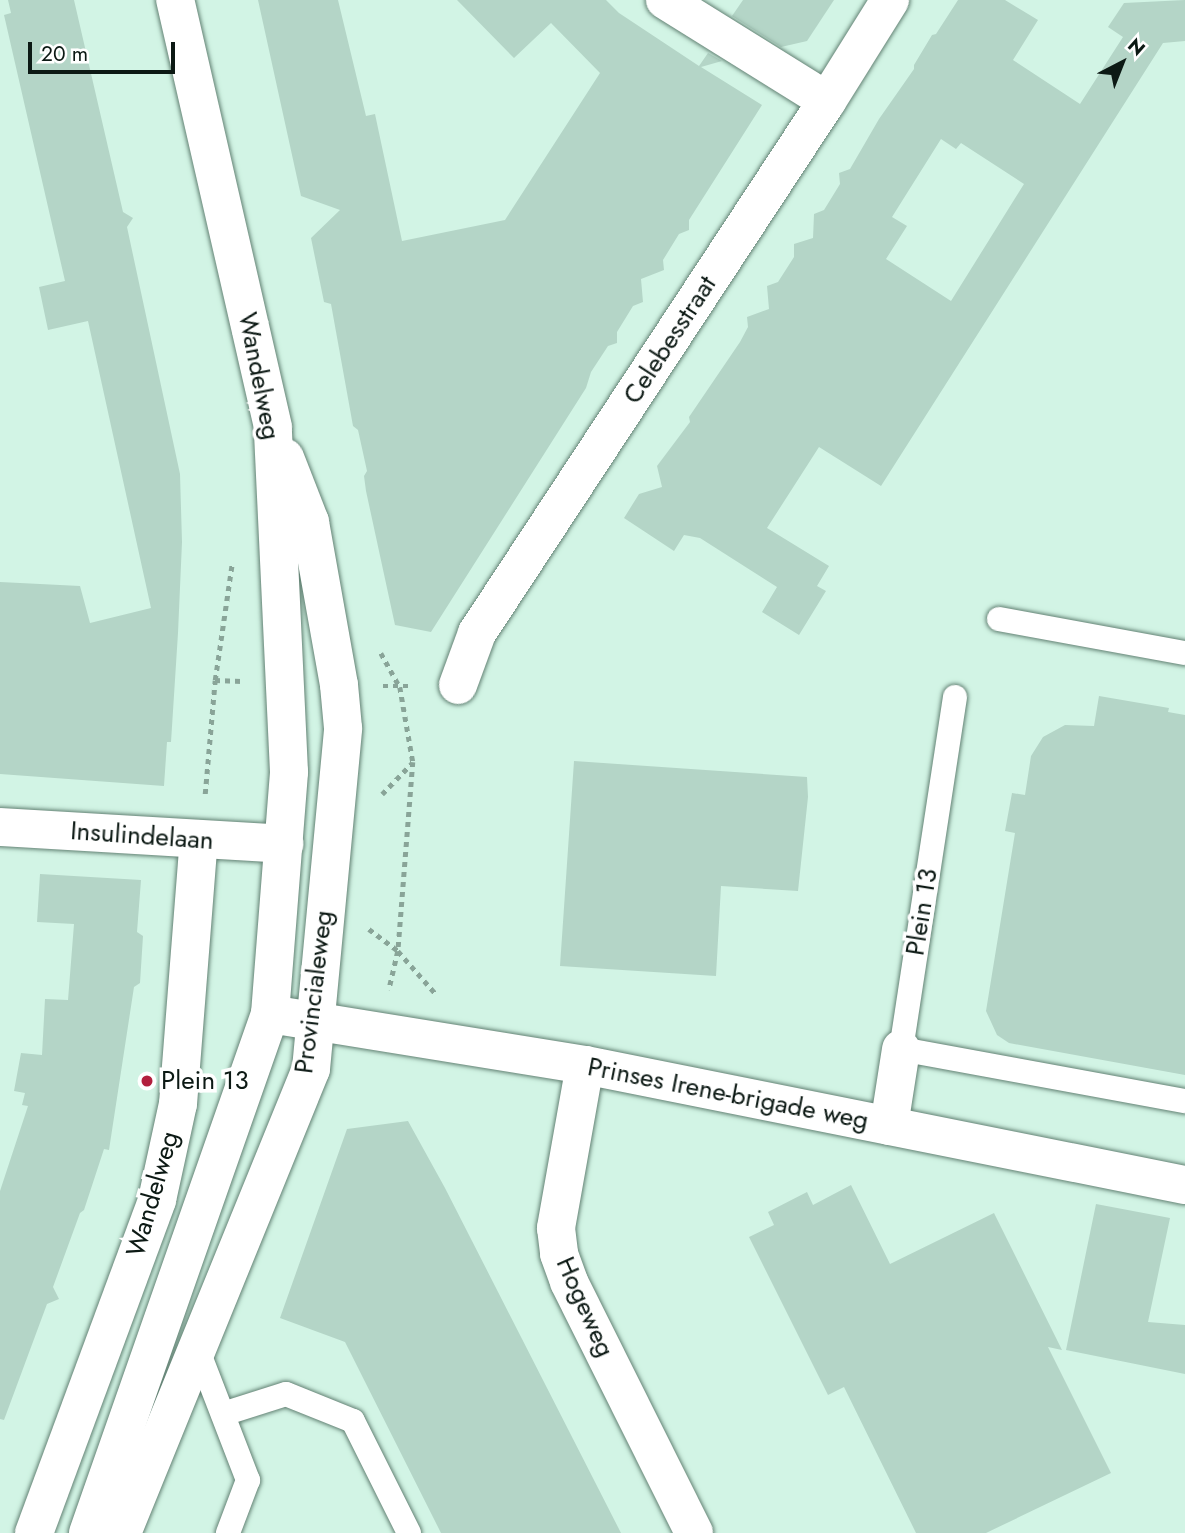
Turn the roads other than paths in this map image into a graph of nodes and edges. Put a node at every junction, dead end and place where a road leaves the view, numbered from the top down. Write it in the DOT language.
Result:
graph roads {
  1 [pos="175,0"];
  2 [pos="665,0"];
  3 [pos="890,0"];
  4 [pos="827,101"];
  5 [pos="273,426"];
  6 [pos="999,619"];
  7 [pos="1185,653"];
  8 [pos="458,685"];
  9 [pos="955,697"];
  10 [pos="0,827"];
  11 [pos="199,840"];
  12 [pos="284,844"];
  13 [pos="270,1014"];
  14 [pos="313,1020"];
  15 [pos="901,1049"];
  16 [pos="585,1065"];
  17 [pos="1185,1101"];
  18 [pos="889,1126"];
  19 [pos="1185,1185"];
  20 [pos="197,1348"];
  21 [pos="223,1414"];
  22 [pos="34,1533"];
  23 [pos="88,1533"];
  24 [pos="122,1533"];
  25 [pos="228,1533"];
  26 [pos="409,1533"];
  27 [pos="694,1533"];
  1 -- 5 [label="street, Wandelweg"];
  2 -- 4 [label="street"];
  3 -- 4 [label="street, Celebesstraat"];
  4 -- 8 [label="street, Celebesstraat"];
  5 -- 12 [label="street, Wandelweg"];
  5 -- 14 [label="street, Provincialeweg"];
  6 -- 7 [label="lane"];
  9 -- 15 [label="lane, Plein 13"];
  10 -- 11 [label="street, Insulindelaan"];
  11 -- 12 [label="street, Insulindelaan"];
  11 -- 22 [label="street, Wandelweg"];
  12 -- 13 [label="street, Provincialeweg"];
  13 -- 14 [label="street, Prinses Irene-brigade weg"];
  13 -- 23 [label="street, Provincialeweg"];
  14 -- 16 [label="street, Prinses Irene-brigade weg"];
  14 -- 20 [label="street, Provincialeweg"];
  15 -- 17 [label="lane"];
  15 -- 18 [label="street, Plein 13"];
  16 -- 18 [label="street, Prinses Irene-brigade weg"];
  16 -- 27 [label="street, Hogeweg"];
  18 -- 19 [label="street, Prinses Irene-brigade weg"];
  20 -- 21 [label="lane"];
  20 -- 24 [label="street, Provincialeweg"];
  21 -- 25 [label="lane"];
  21 -- 26 [label="lane"];
}
